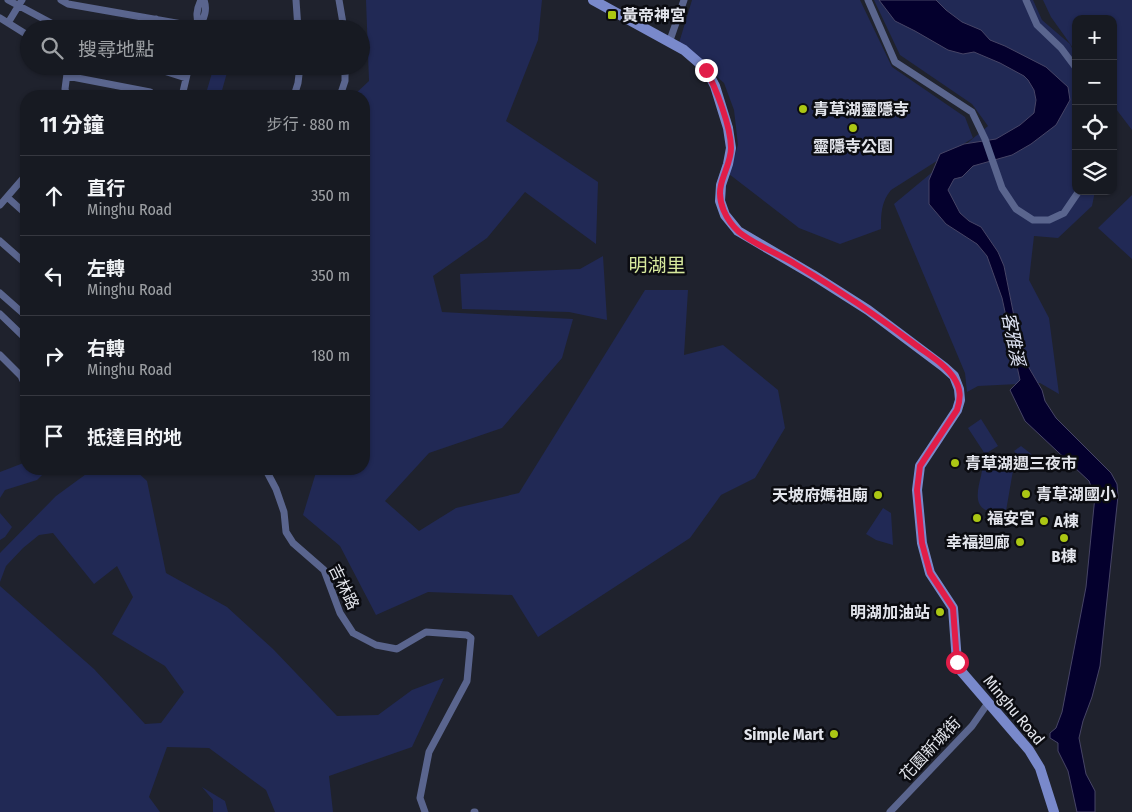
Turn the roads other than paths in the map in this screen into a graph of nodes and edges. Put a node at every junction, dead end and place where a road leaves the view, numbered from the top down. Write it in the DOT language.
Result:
graph roads {
  1 [pos="8,0"];
  2 [pos="61,0"];
  3 [pos="203,0"];
  4 [pos="296,0"];
  5 [pos="340,0"];
  6 [pos="593,0"];
  7 [pos="684,0"];
  8 [pos="868,0"];
  9 [pos="1026,0"];
  10 [pos="20,3"];
  11 [pos="0,18"];
  12 [pos="156,19"];
  13 [pos="47,20"];
  14 [pos="161,20"];
  15 [pos="197,20"];
  16 [pos="297,20"];
  17 [pos="343,20"];
  18 [pos="8,23"];
  19 [pos="20,30"];
  20 [pos="669,43"];
  21 [pos="1072,63"];
  22 [pos="176,75"];
  23 [pos="187,75"];
  24 [pos="299,75"];
  25 [pos="345,75"];
  26 [pos="67,76"];
  27 [pos="186,78"];
  28 [pos="65,90"];
  29 [pos="140,90"];
  30 [pos="183,90"];
  31 [pos="296,90"];
  32 [pos="342,90"];
  33 [pos="20,182"];
  34 [pos="1076,195"];
  35 [pos="7,197"];
  36 [pos="0,205"];
  37 [pos="20,209"];
  38 [pos="0,241"];
  39 [pos="20,259"];
  40 [pos="0,293"];
  41 [pos="20,311"];
  42 [pos="0,314"];
  43 [pos="20,333"];
  44 [pos="0,355"];
  45 [pos="20,376"];
  46 [pos="269,475"];
  47 [pos="988,703"];
  48 [pos="425,812"];
  49 [pos="890,812"];
  50 [pos="1054,812"];
  1 -- 10 [label="street"];
  2 -- 12 [label="street"];
  3 -- 15 [label="street"];
  4 -- 16 [label="street"];
  5 -- 17 [label="street"];
  6 -- 20 [label="street, Minghu Road"];
  7 -- 20 [label="street"];
  8 -- 34 [label="street"];
  9 -- 21 [label="street"];
  10 -- 13 [label="street"];
  10 -- 18 [label="street"];
  11 -- 18 [label="street"];
  12 -- 14 [label="street"];
  18 -- 19 [label="street"];
  20 -- 47 [label="street, Minghu Road"];
  22 -- 27 [label="street"];
  23 -- 27 [label="street"];
  24 -- 31 [label="street"];
  25 -- 32 [label="street"];
  26 -- 28 [label="street"];
  26 -- 29 [label="street"];
  27 -- 30 [label="street"];
  33 -- 35 [label="street"];
  35 -- 36 [label="street"];
  35 -- 37 [label="street"];
  38 -- 39 [label="street"];
  40 -- 41 [label="street"];
  42 -- 43 [label="street"];
  44 -- 45 [label="street"];
  46 -- 48 [label="street, 吉林路"];
  47 -- 49 [label="street, 花園新城街"];
  47 -- 50 [label="street, Minghu Road"];
}
